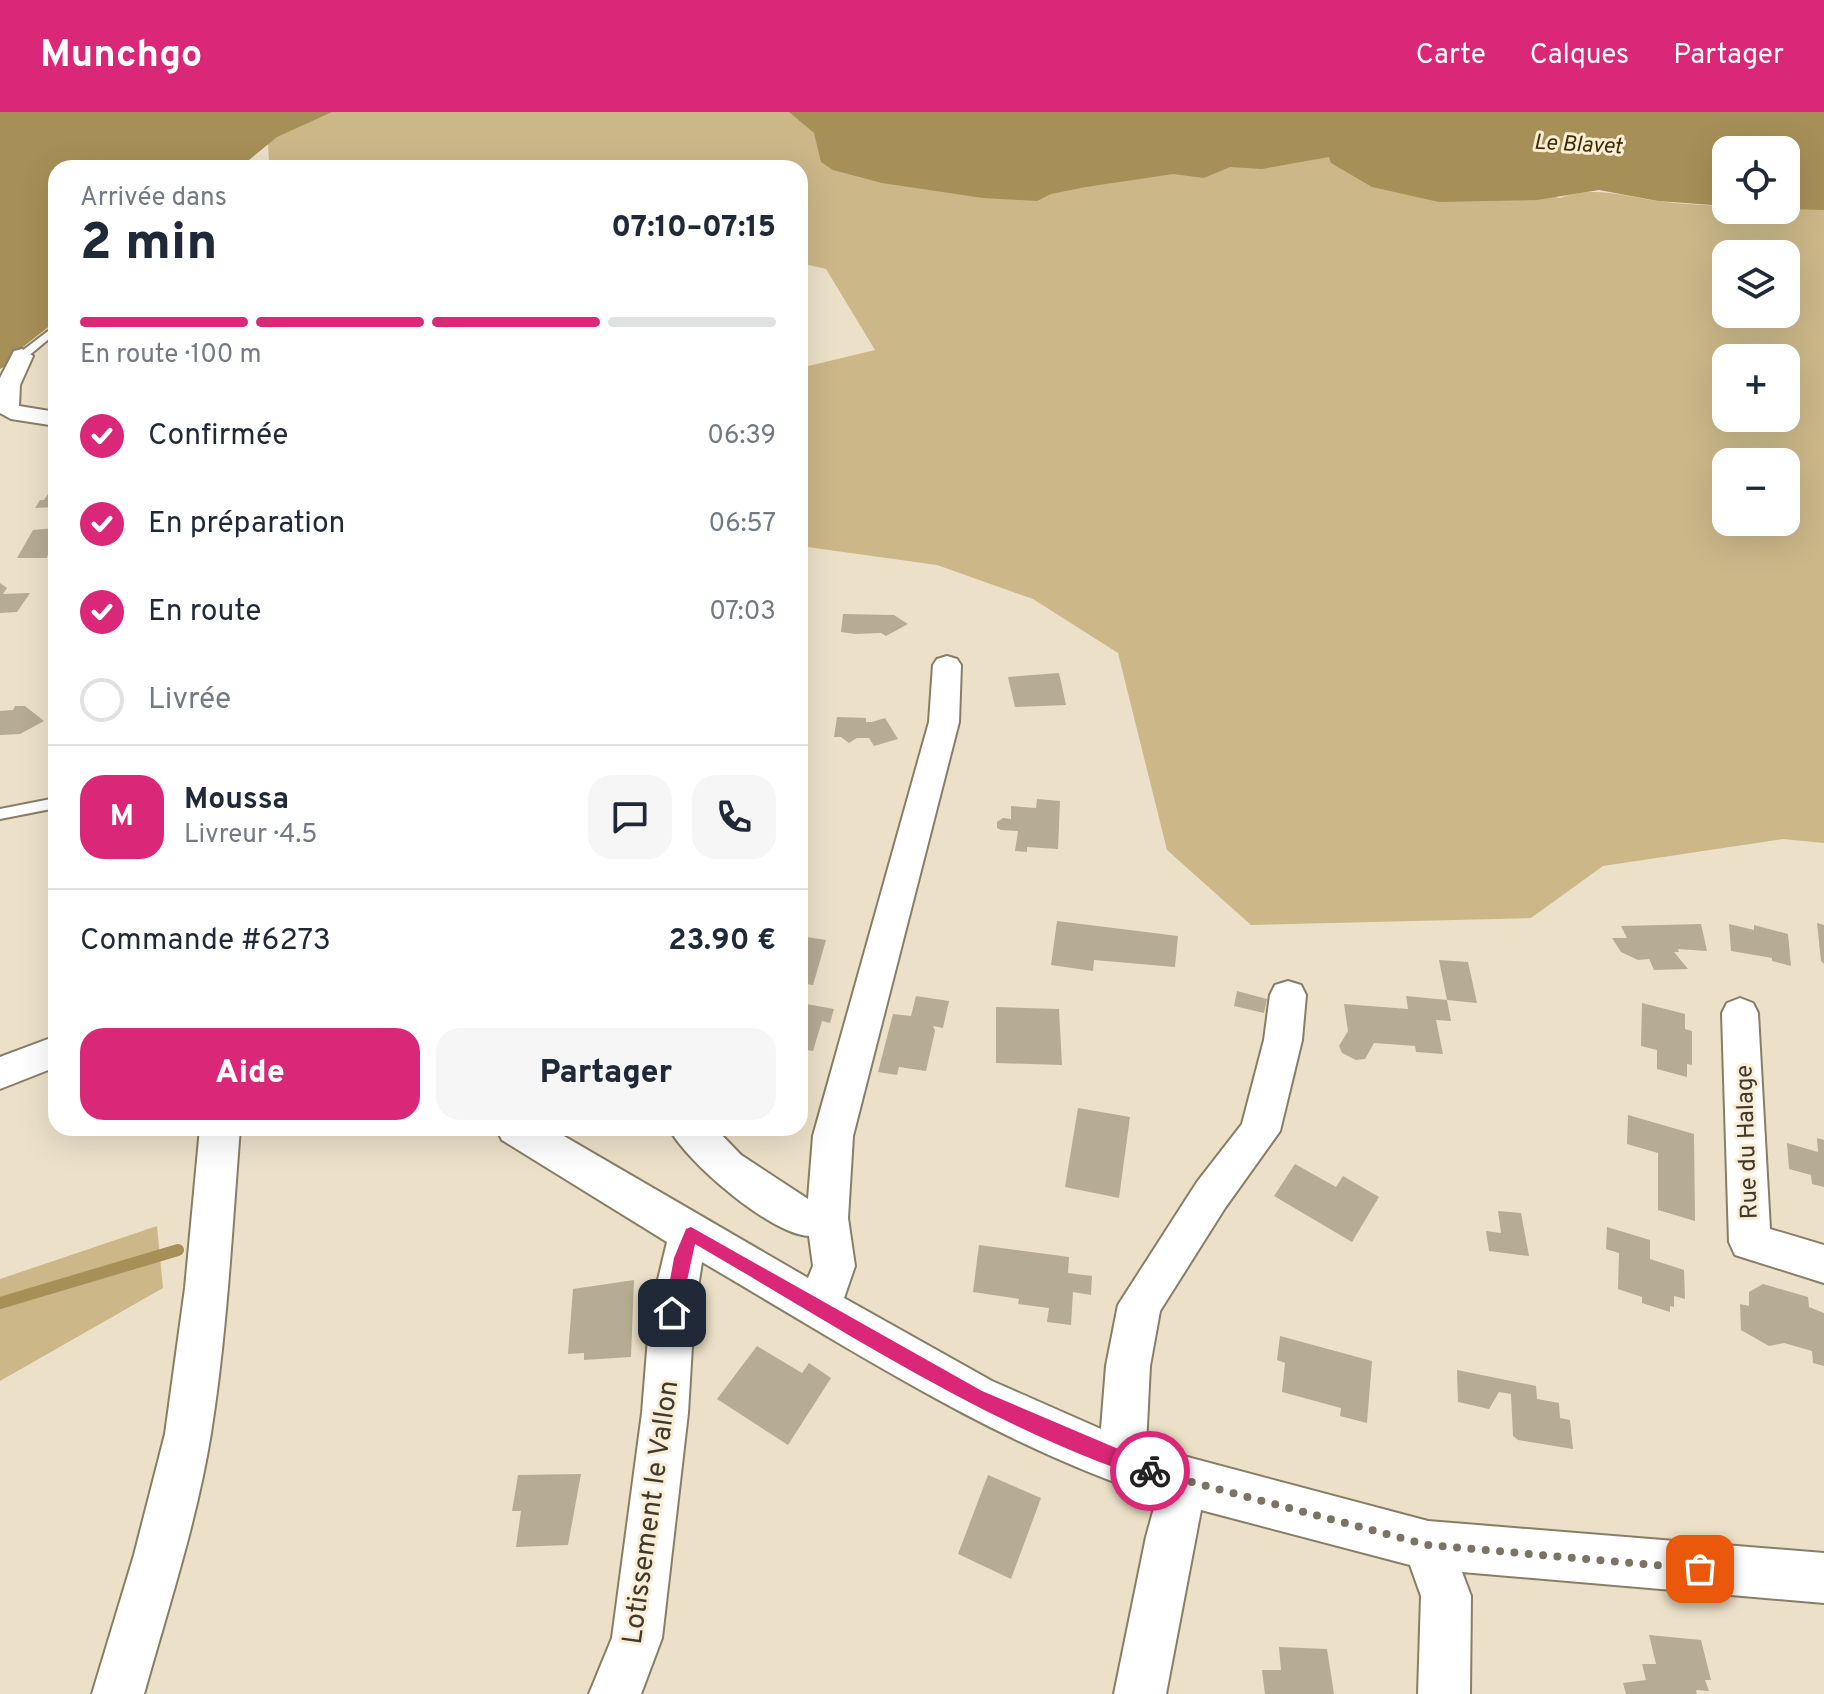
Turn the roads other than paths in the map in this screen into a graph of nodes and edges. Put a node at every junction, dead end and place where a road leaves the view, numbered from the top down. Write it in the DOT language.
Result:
graph roads {
  1 [pos="48,335"];
  2 [pos="22,356"];
  3 [pos="48,418"];
  4 [pos="947,665"];
  5 [pos="48,805"];
  6 [pos="0,814"];
  7 [pos="1288,995"];
  8 [pos="1740,1013"];
  9 [pos="48,1054"];
  10 [pos="0,1073"];
  11 [pos="219,1136"];
  12 [pos="529,1136"];
  13 [pos="697,1136"];
  14 [pos="827,1218"];
  15 [pos="691,1234"];
  16 [pos="1824,1264"];
  17 [pos="819,1308"];
  18 [pos="1122,1462"];
  19 [pos="1185,1482"];
  20 [pos="1428,1545"];
  21 [pos="1824,1578"];
  22 [pos="118,1694"];
  23 [pos="615,1694"];
  24 [pos="1140,1694"];
  25 [pos="1444,1694"];
  1 -- 2 [label="lane"];
  2 -- 3 [label="street"];
  4 -- 14 [label="street"];
  5 -- 6 [label="lane"];
  7 -- 18 [label="street"];
  8 -- 16 [label="street, Rue du Halage"];
  9 -- 10 [label="street"];
  11 -- 22 [label="street"];
  12 -- 15 [label="street"];
  13 -- 14 [label="street"];
  14 -- 17 [label="street"];
  15 -- 17 [label="street"];
  15 -- 23 [label="street, Lotissement le Vallon"];
  17 -- 18 [label="street"];
  18 -- 19 [label="street"];
  19 -- 20 [label="street"];
  19 -- 24 [label="street"];
  20 -- 21 [label="street"];
  20 -- 25 [label="street"];
}
